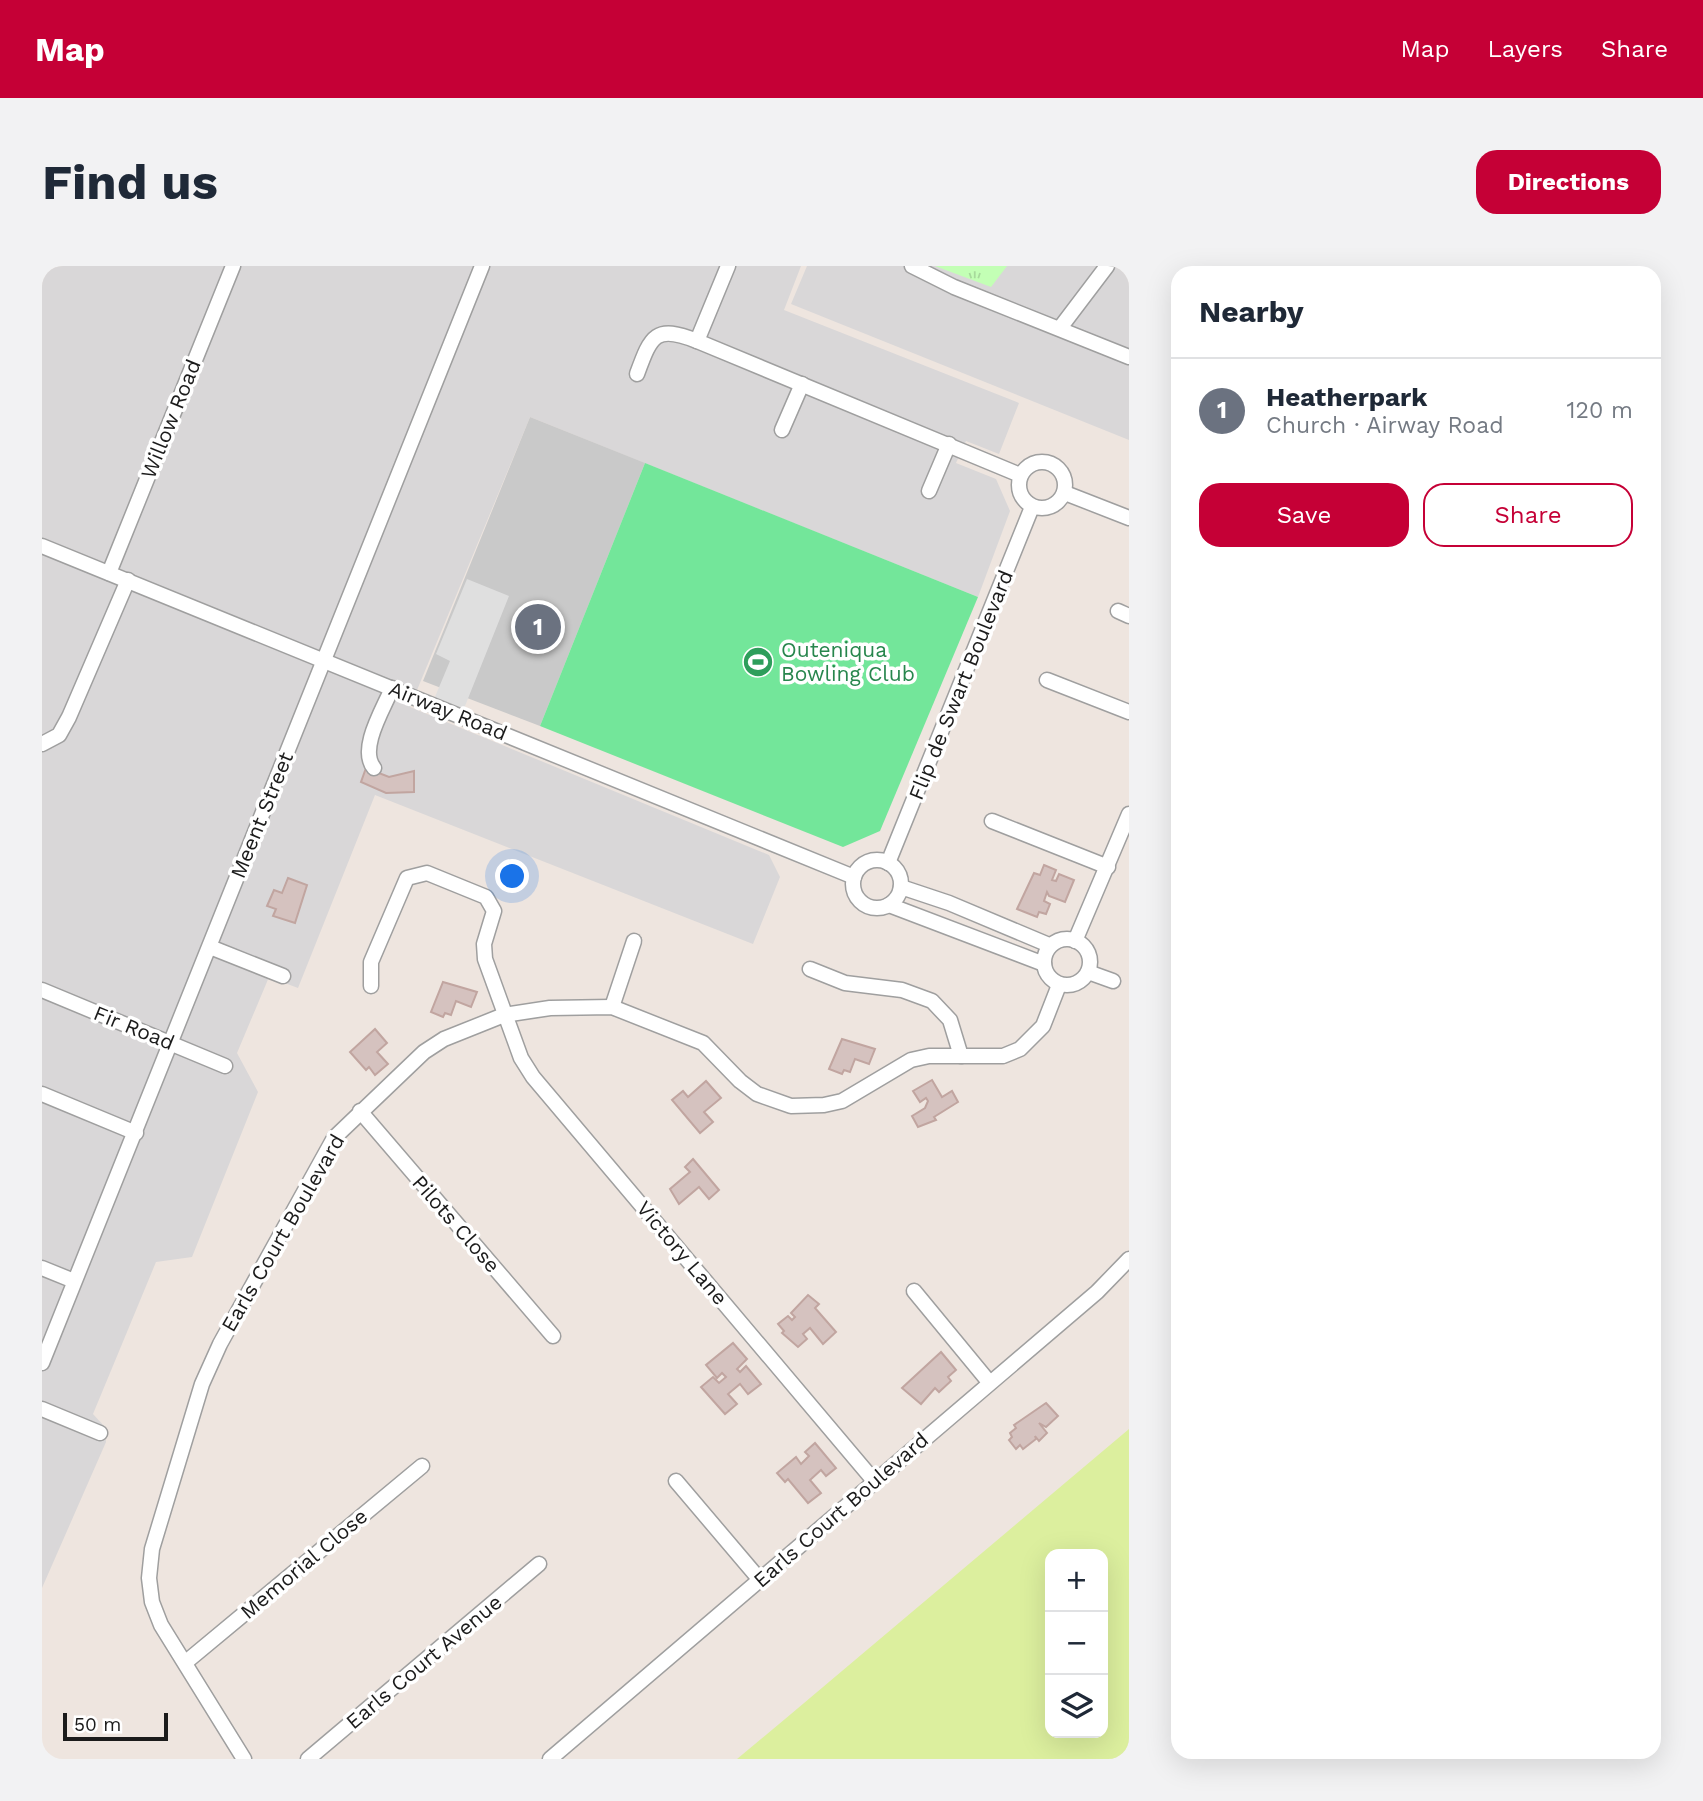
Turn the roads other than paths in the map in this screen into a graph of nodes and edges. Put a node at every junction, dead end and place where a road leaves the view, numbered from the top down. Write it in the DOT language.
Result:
graph roads {
  1 [pos="233,266"];
  2 [pos="482,266"];
  3 [pos="728,266"];
  4 [pos="912,266"];
  5 [pos="1107,266"];
  6 [pos="1060,328"];
  7 [pos="697,341"];
  8 [pos="1129,357"];
  9 [pos="637,374"];
  10 [pos="802,384"];
  11 [pos="782,430"];
  12 [pos="948,444"];
  13 [pos="1020,475"];
  14 [pos="929,491"];
  15 [pos="1065,493"];
  16 [pos="1032,507"];
  17 [pos="1129,518"];
  18 [pos="42,546"];
  19 [pos="109,573"];
  20 [pos="128,580"];
  21 [pos="323,661"];
  22 [pos="1047,680"];
  23 [pos="392,688"];
  24 [pos="1129,712"];
  25 [pos="42,744"];
  26 [pos="374,768"];
  27 [pos="1129,814"];
  28 [pos="992,821"];
  29 [pos="888,863"];
  30 [pos="1108,867"];
  31 [pos="854,877"];
  32 [pos="901,887"];
  33 [pos="889,905"];
  34 [pos="634,941"];
  35 [pos="1075,941"];
  36 [pos="1049,946"];
  37 [pos="210,947"];
  38 [pos="1044,964"];
  39 [pos="810,969"];
  40 [pos="1088,972"];
  41 [pos="283,976"];
  42 [pos="1113,981"];
  43 [pos="1059,985"];
  44 [pos="371,986"];
  45 [pos="42,990"];
  46 [pos="612,1007"];
  47 [pos="504,1015"];
  48 [pos="171,1043"];
  49 [pos="961,1056"];
  50 [pos="225,1066"];
  51 [pos="42,1094"];
  52 [pos="360,1111"];
  53 [pos="136,1133"];
  54 [pos="1129,1259"];
  55 [pos="42,1268"];
  56 [pos="74,1281"];
  57 [pos="914,1291"];
  58 [pos="553,1336"];
  59 [pos="42,1363"];
  60 [pos="989,1382"];
  61 [pos="42,1409"];
  62 [pos="100,1433"];
  63 [pos="422,1466"];
  64 [pos="676,1481"];
  65 [pos="874,1482"];
  66 [pos="539,1564"];
  67 [pos="760,1580"];
  68 [pos="186,1662"];
  69 [pos="244,1759"];
  70 [pos="308,1759"];
  71 [pos="550,1759"];
  1 -- 19 [label="street, Willow Road"];
  2 -- 21 [label="street, Meent Street"];
  3 -- 7 [label="street"];
  4 -- 6 [label="street"];
  5 -- 6 [label="street"];
  6 -- 8 [label="street"];
  7 -- 9 [label="street"];
  7 -- 10 [label="street"];
  10 -- 11 [label="street"];
  10 -- 12 [label="street"];
  12 -- 13 [label="street"];
  12 -- 14 [label="street"];
  13 -- 15 [label="street"];
  13 -- 16 [label="street"];
  15 -- 16 [label="street"];
  15 -- 17 [label="street"];
  16 -- 29 [label="street, Flip de Swart Boulevard"];
  18 -- 19 [label="street, Airway Road"];
  19 -- 20 [label="street, Airway Road"];
  20 -- 21 [label="street, Airway Road"];
  20 -- 25 [label="street"];
  21 -- 23 [label="street, Airway Road"];
  21 -- 37 [label="street, Meent Street"];
  22 -- 24 [label="street"];
  23 -- 26 [label="street"];
  23 -- 31 [label="street, Airway Road"];
  27 -- 30 [label="street"];
  28 -- 30 [label="street"];
  29 -- 31 [label="street"];
  29 -- 32 [label="street"];
  30 -- 35 [label="street"];
  31 -- 33 [label="street"];
  32 -- 33 [label="street"];
  32 -- 36 [label="street"];
  33 -- 38 [label="street"];
  34 -- 46 [label="street"];
  35 -- 36 [label="street"];
  35 -- 40 [label="street"];
  36 -- 38 [label="street"];
  37 -- 41 [label="street"];
  37 -- 48 [label="street, Meent Street"];
  38 -- 43 [label="street"];
  39 -- 49 [label="street"];
  40 -- 42 [label="street"];
  40 -- 43 [label="street"];
  43 -- 49 [label="street, Earls Court Boulevard"];
  44 -- 47 [label="street, Victory Lane"];
  45 -- 48 [label="street, Fir Road"];
  46 -- 47 [label="street, Earls Court Boulevard"];
  46 -- 49 [label="street, Earls Court Boulevard"];
  47 -- 52 [label="street, Earls Court Boulevard"];
  47 -- 65 [label="street, Victory Lane"];
  48 -- 50 [label="street, Fir Road"];
  48 -- 53 [label="street, Meent Street"];
  51 -- 53 [label="street"];
  52 -- 58 [label="street, Pilots Close"];
  52 -- 68 [label="street, Earls Court Boulevard"];
  53 -- 56 [label="street, Meent Street"];
  54 -- 60 [label="street, Earls Court Boulevard"];
  55 -- 56 [label="street"];
  56 -- 59 [label="street, Meent Street"];
  57 -- 60 [label="street"];
  60 -- 65 [label="street, Earls Court Boulevard"];
  61 -- 62 [label="street"];
  63 -- 68 [label="street, Memorial Close"];
  64 -- 67 [label="street"];
  65 -- 67 [label="street, Earls Court Boulevard"];
  66 -- 70 [label="street, Earls Court Avenue"];
  67 -- 71 [label="street, Earls Court Boulevard"];
  68 -- 69 [label="street, Earls Court Boulevard"];
}
